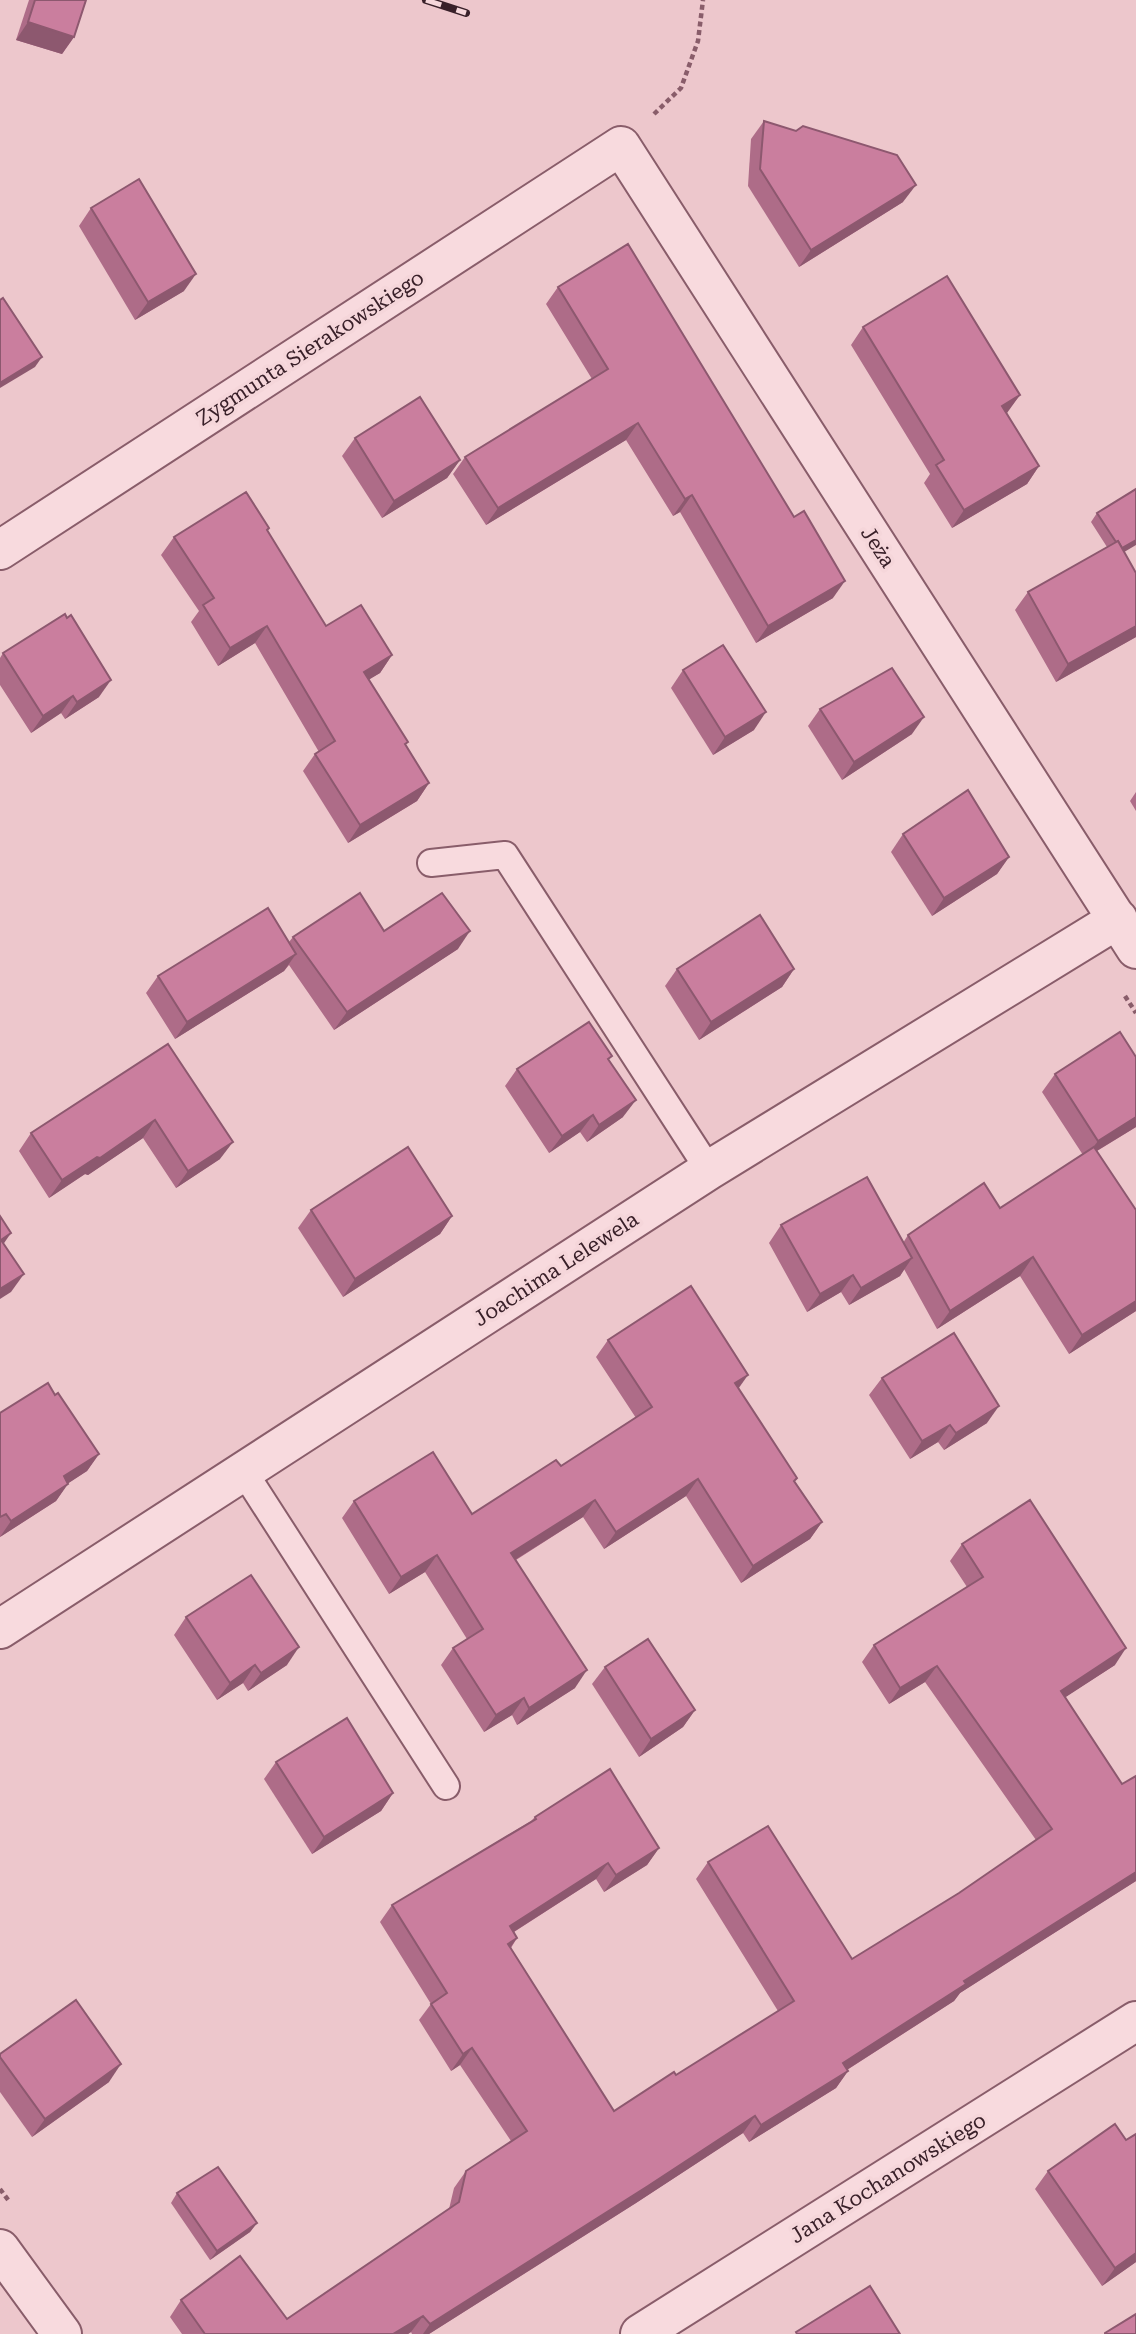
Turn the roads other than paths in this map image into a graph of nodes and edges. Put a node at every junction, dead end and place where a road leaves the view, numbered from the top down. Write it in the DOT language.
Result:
graph roads {
  1 [pos="621,146"];
  2 [pos="0,550"];
  3 [pos="431,863"];
  4 [pos="1127,934"];
  5 [pos="709,1170"];
  6 [pos="244,1472"];
  7 [pos="0,1629"];
  8 [pos="446,1786"];
  9 [pos="1136,2021"];
  10 [pos="0,2249"];
  11 [pos="62,2334"];
  12 [pos="640,2334"];
  1 -- 2 [label="street, Zygmunta Sierakowskiego"];
  1 -- 4 [label="street, Jeża"];
  3 -- 5 [label="lane"];
  4 -- 5 [label="street, Joachima Lelewela"];
  5 -- 6 [label="street, Joachima Lelewela"];
  6 -- 7 [label="street, Joachima Lelewela"];
  6 -- 8 [label="lane"];
  9 -- 12 [label="street, Jana Kochanowskiego"];
  10 -- 11 [label="street"];
}
